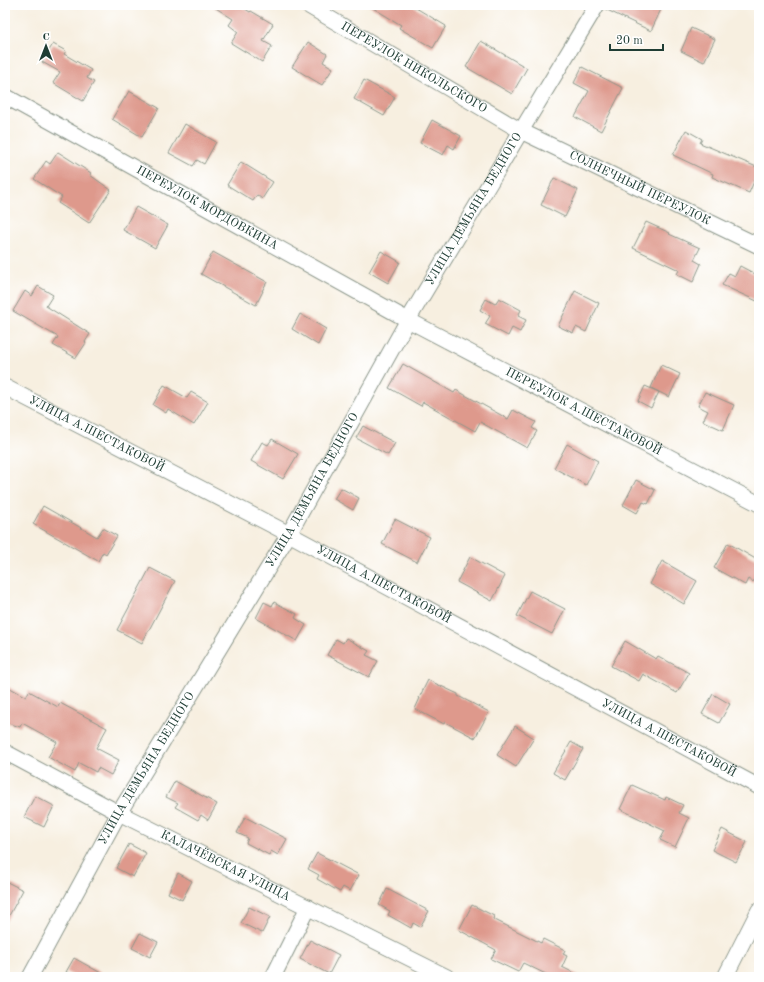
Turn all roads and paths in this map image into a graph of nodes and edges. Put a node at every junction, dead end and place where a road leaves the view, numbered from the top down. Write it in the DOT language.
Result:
graph roads {
  1 [pos="307,5"];
  2 [pos="597,5"];
  3 [pos="5,96"];
  4 [pos="521,131"];
  5 [pos="759,246"];
  6 [pos="408,320"];
  7 [pos="5,387"];
  8 [pos="759,504"];
  9 [pos="289,534"];
  10 [pos="5,752"];
  11 [pos="759,787"];
  12 [pos="118,813"];
  13 [pos="308,907"];
  14 [pos="759,910"];
  15 [pos="30,977"];
  16 [pos="273,977"];
  17 [pos="447,977"];
  18 [pos="725,977"];
  1 -- 4 [label="street, ПЕРЕУЛОК НИКОЛЬСКОГО"];
  2 -- 4 [label="street, УЛИЦА ДЕМЬЯНА БЕДНОГО"];
  3 -- 6 [label="street, ПЕРЕУЛОК МОРДОВКИНА"];
  4 -- 5 [label="street, СОЛНЕЧНЫЙ ПЕРЕУЛОК"];
  4 -- 6 [label="street, УЛИЦА ДЕМЬЯНА БЕДНОГО"];
  6 -- 8 [label="street, ПЕРЕУЛОК А.ШЕСТАКОВОЙ"];
  6 -- 9 [label="street, УЛИЦА ДЕМЬЯНА БЕДНОГО"];
  7 -- 9 [label="street, УЛИЦА А.ШЕСТАКОВОЙ"];
  9 -- 11 [label="street, УЛИЦА А.ШЕСТАКОВОЙ"];
  9 -- 12 [label="street, УЛИЦА ДЕМЬЯНА БЕДНОГО"];
  10 -- 12 [label="street, КАЛАЧЁВСКАЯ УЛИЦА"];
  12 -- 13 [label="street, КАЛАЧЁВСКАЯ УЛИЦА"];
  12 -- 15 [label="street, УЛИЦА ДЕМЬЯНА БЕДНОГО"];
  13 -- 16 [label="street"];
  13 -- 17 [label="street, КАЛАЧЁВСКАЯ УЛИЦА"];
  14 -- 18 [label="street"];
}
